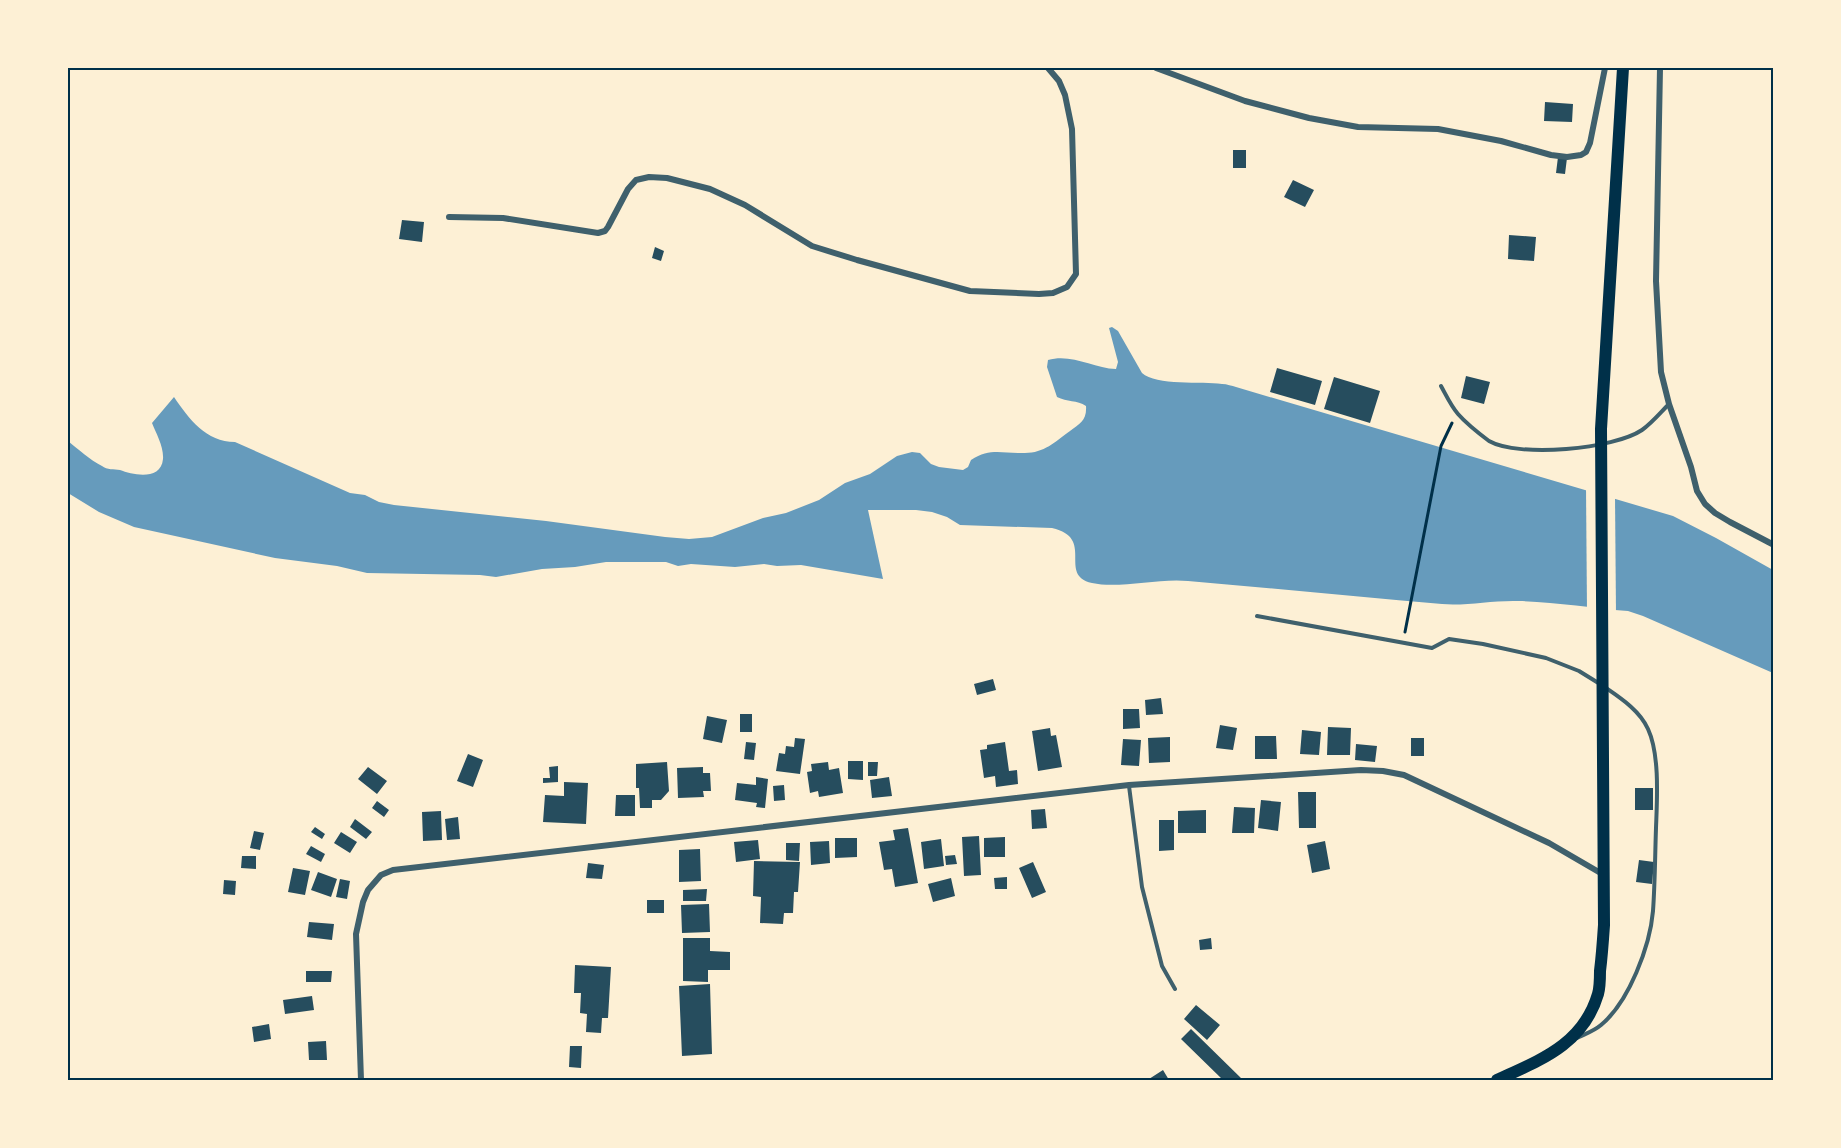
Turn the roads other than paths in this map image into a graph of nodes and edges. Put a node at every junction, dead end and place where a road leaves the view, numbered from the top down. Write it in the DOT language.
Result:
graph roads {
  1 [pos="1048,68"];
  2 [pos="1155,68"];
  3 [pos="1605,68"];
  4 [pos="1623,68"];
  5 [pos="1660,68"];
  6 [pos="449,217"];
  7 [pos="1441,386"];
  8 [pos="1669,404"];
  9 [pos="1773,545"];
  10 [pos="1257,616"];
  11 [pos="1129,785"];
  12 [pos="1605,875"];
  13 [pos="1175,988"];
  14 [pos="1568,1041"];
  15 [pos="361,1080"];
  16 [pos="1497,1080"];
  1 -- 6 [label="street"];
  2 -- 3 [label="street"];
  4 -- 12 [label="main road"];
  5 -- 8 [label="street"];
  7 -- 8 [label="lane"];
  8 -- 9 [label="street"];
  10 -- 14 [label="lane"];
  11 -- 12 [label="street"];
  11 -- 13 [label="lane"];
  11 -- 15 [label="street"];
  12 -- 14 [label="main road"];
  14 -- 16 [label="main road"];
}
